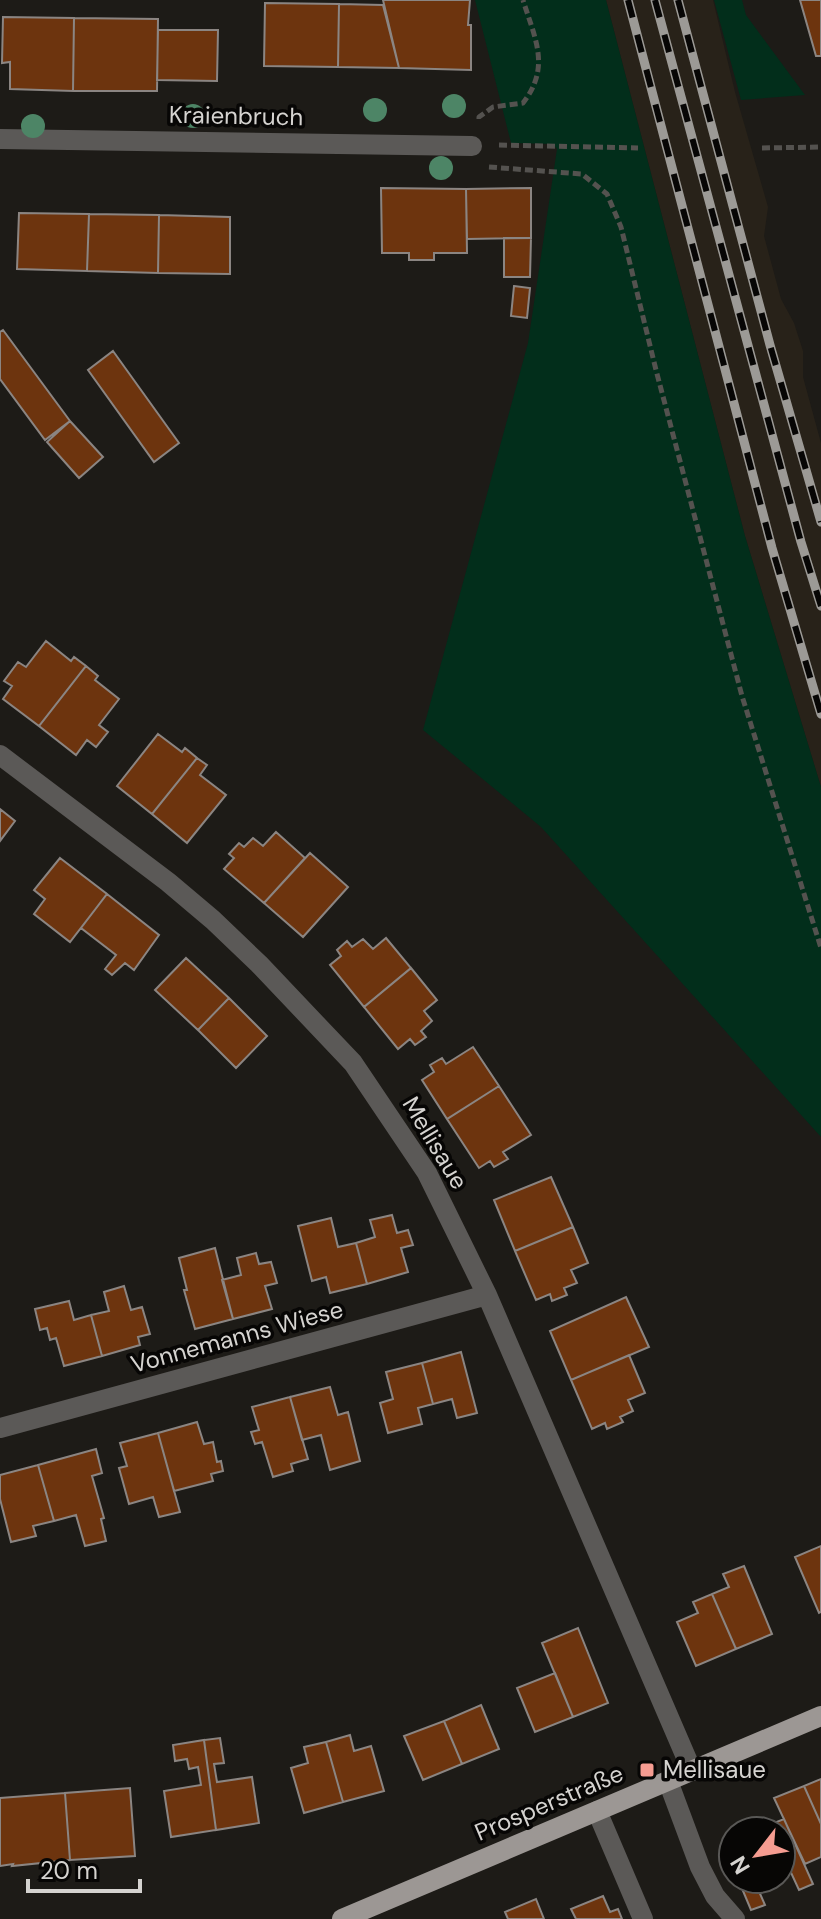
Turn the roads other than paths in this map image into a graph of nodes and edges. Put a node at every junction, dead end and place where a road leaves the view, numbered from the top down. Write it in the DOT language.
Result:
graph roads {
  1 [pos="476,138"];
  2 [pos="0,139"];
  3 [pos="0,755"];
  4 [pos="487,1295"];
  5 [pos="0,1428"];
  6 [pos="821,1716"];
  7 [pos="692,1771"];
  8 [pos="668,1781"];
  9 [pos="597,1811"];
  10 [pos="342,1919"];
  11 [pos="643,1919"];
  12 [pos="735,1919"];
  1 -- 2 [label="street, Kraienbruch"];
  3 -- 4 [label="street, Mellisaue"];
  4 -- 5 [label="street, Vonnemanns Wiese"];
  4 -- 7 [label="street, Mellisaue"];
  6 -- 7 [label="main road, Prosperstraße"];
  7 -- 8 [label="main road, Prosperstraße"];
  8 -- 9 [label="main road, Prosperstraße"];
  8 -- 12 [label="street"];
  9 -- 10 [label="main road, Prosperstraße"];
  9 -- 11 [label="street"];
}
